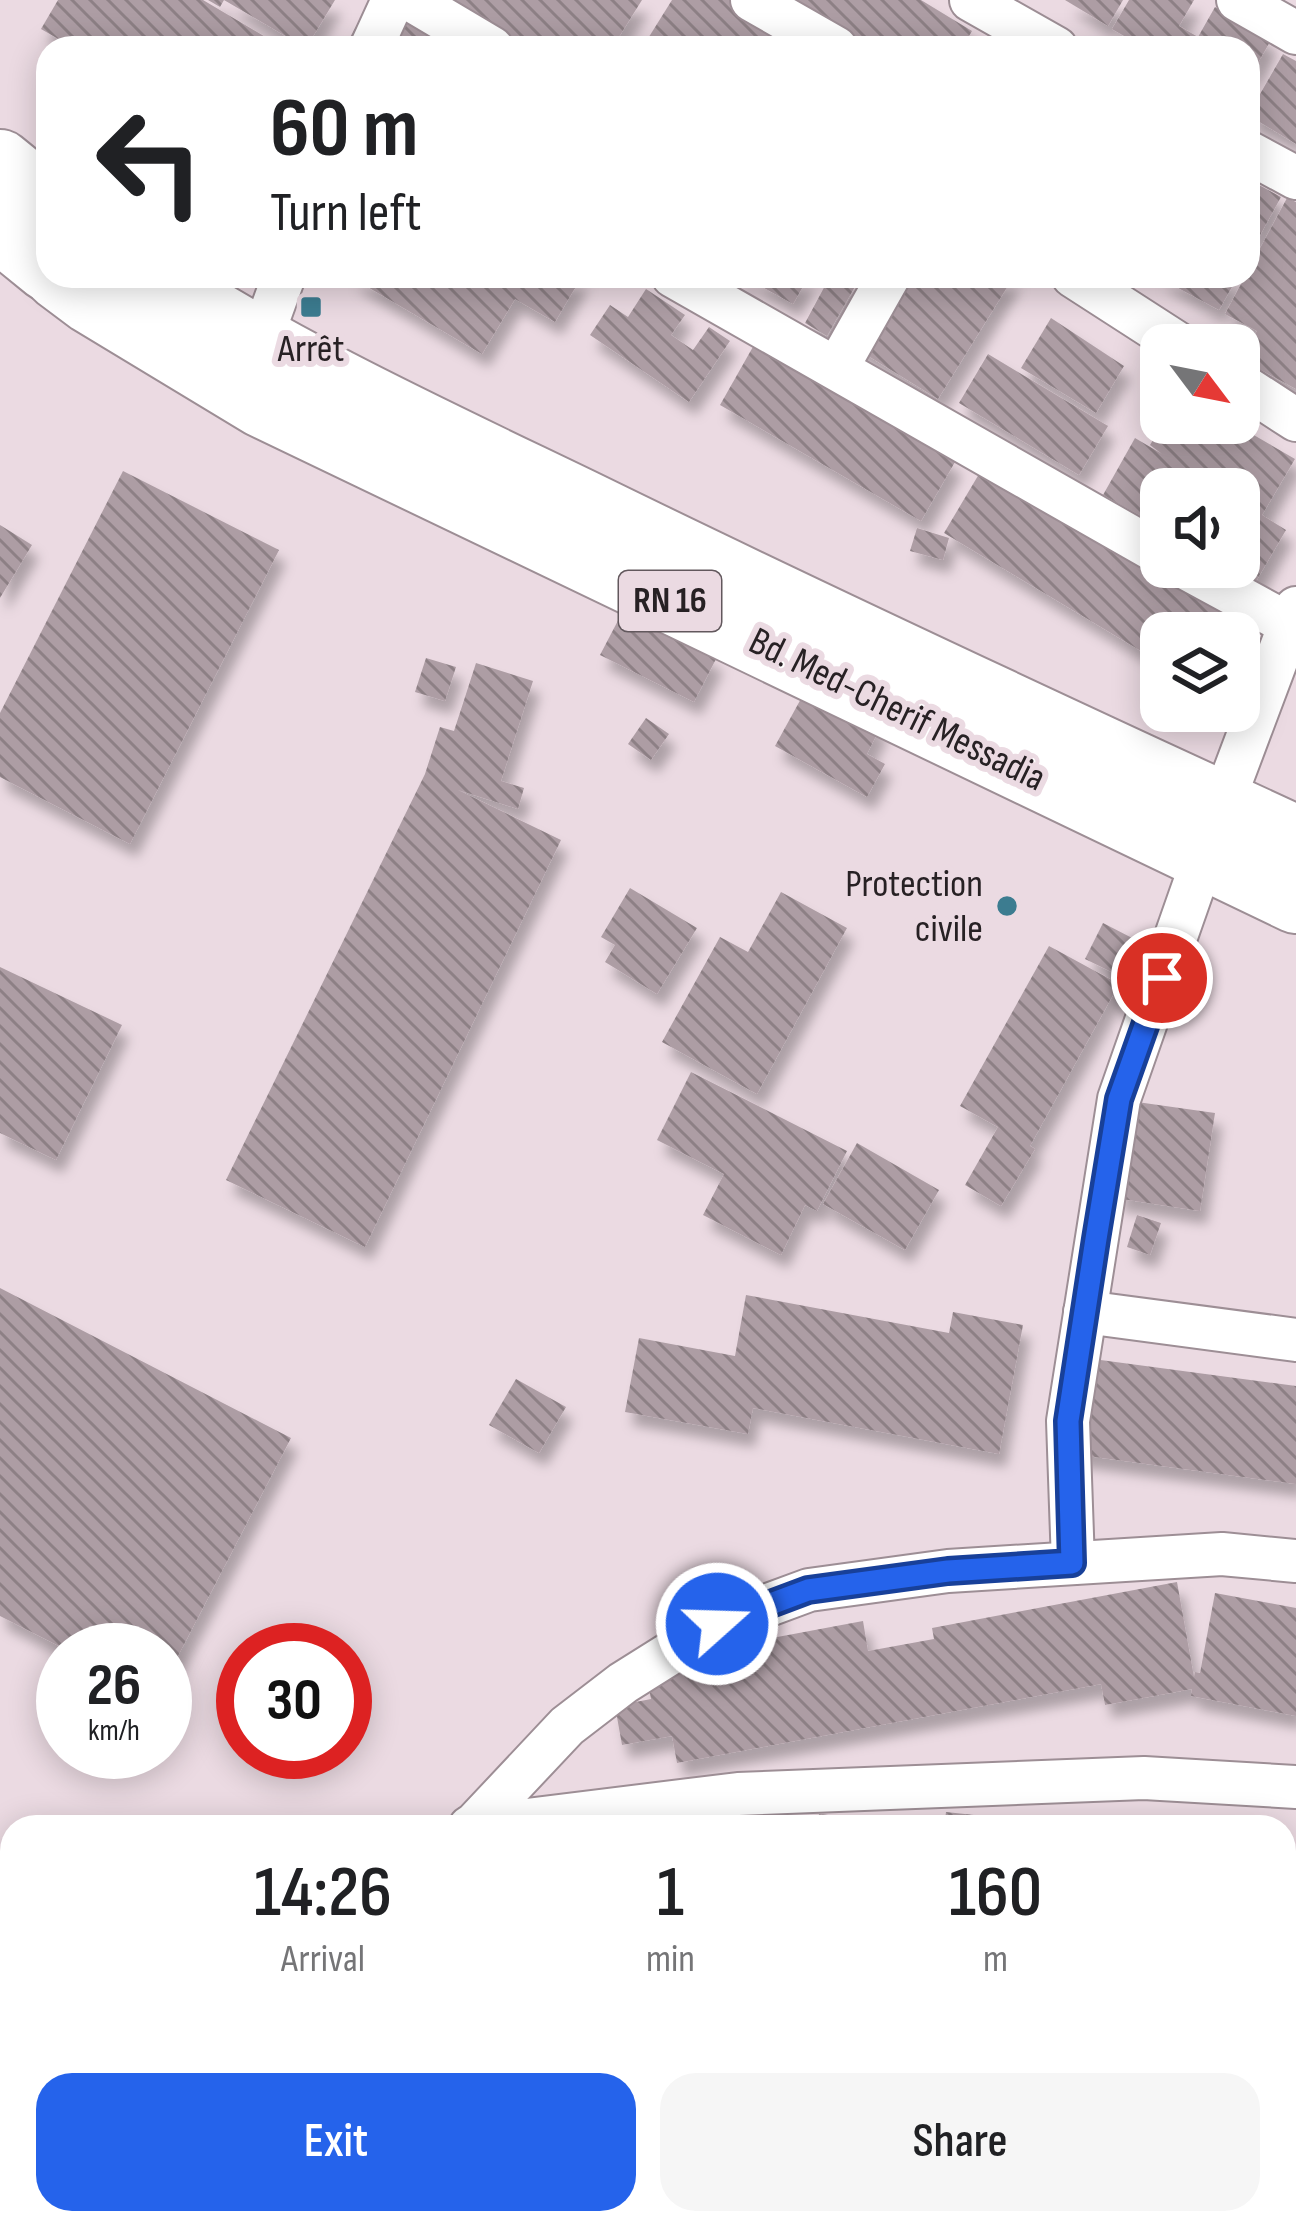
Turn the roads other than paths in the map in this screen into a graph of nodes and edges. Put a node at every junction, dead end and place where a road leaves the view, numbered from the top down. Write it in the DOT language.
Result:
graph roads {
  1 [pos="393,0"];
  2 [pos="411,0"];
  3 [pos="752,0"];
  4 [pos="971,0"];
  5 [pos="1238,0"];
  6 [pos="1034,32"];
  7 [pos="1296,33"];
  8 [pos="376,36"];
  9 [pos="472,36"];
  10 [pos="815,36"];
  11 [pos="1260,158"];
  12 [pos="0,163"];
  13 [pos="1296,178"];
  14 [pos="36,192"];
  15 [pos="0,229"];
  16 [pos="36,258"];
  17 [pos="74,288"];
  18 [pos="172,288"];
  19 [pos="280,288"];
  20 [pos="694,288"];
  21 [pos="879,288"];
  22 [pos="1092,288"];
  23 [pos="1147,324"];
  24 [pos="260,342"];
  25 [pos="837,368"];
  26 [pos="1260,397"];
  27 [pos="1296,420"];
  28 [pos="1140,542"];
  29 [pos="1226,588"];
  30 [pos="1293,621"];
  31 [pos="1213,831"];
  32 [pos="1296,839"];
  33 [pos="1296,899"];
  34 [pos="1085,1312"];
  35 [pos="1296,1340"];
  36 [pos="1296,1561"];
  37 [pos="1072,1563"];
  38 [pos="1296,1786"];
  39 [pos="483,1815"];
  40 [pos="569,1815"];
  1 -- 8 [label="street"];
  2 -- 9 [label="street"];
  3 -- 10 [label="street"];
  4 -- 6 [label="street"];
  5 -- 7 [label="street"];
  11 -- 13 [label="street"];
  12 -- 14 [label="highway"];
  15 -- 16 [label="highway"];
  17 -- 31 [label="highway, Bd. Med-Cherif Messadia / RN 16"];
  18 -- 24 [label="highway, Bd. Med-Cherif Messadia / RN 16"];
  19 -- 24 [label="street"];
  20 -- 25 [label="street"];
  21 -- 25 [label="street"];
  22 -- 23 [label="street"];
  24 -- 31 [label="highway, Bd. Med-Cherif Messadia / RN 16"];
  25 -- 28 [label="street"];
  26 -- 27 [label="street"];
  29 -- 30 [label="street"];
  30 -- 31 [label="street"];
  31 -- 32 [label="highway, Bd. Med-Cherif Messadia / RN 16"];
  31 -- 33 [label="highway, Bd. Med-Cherif Messadia / RN 16"];
  31 -- 34 [label="street"];
  34 -- 35 [label="street"];
  34 -- 37 [label="street"];
  36 -- 37 [label="street"];
  37 -- 39 [label="street"];
  38 -- 40 [label="street"];
}
